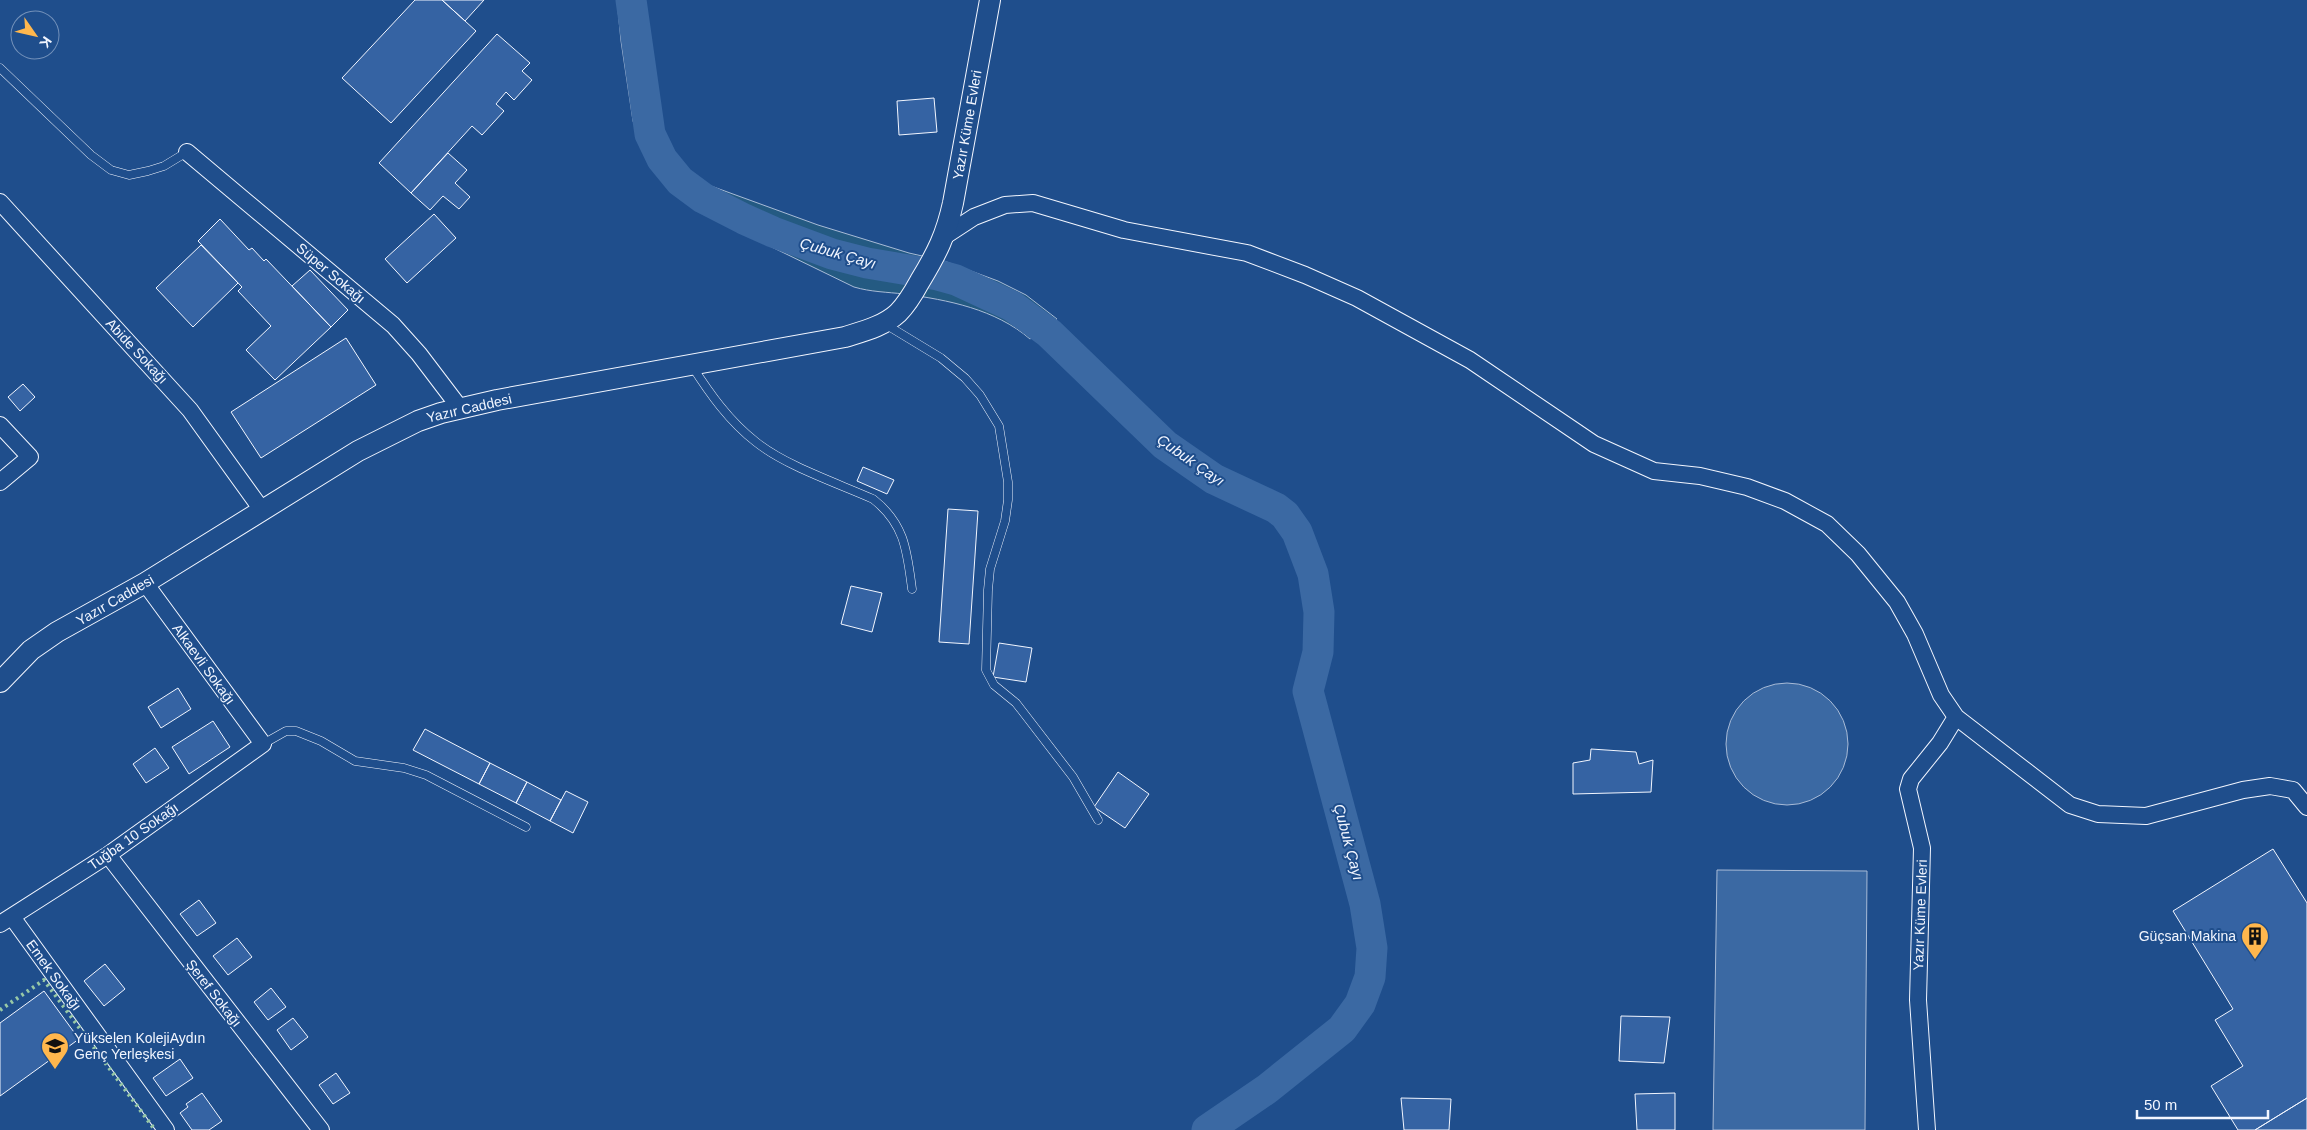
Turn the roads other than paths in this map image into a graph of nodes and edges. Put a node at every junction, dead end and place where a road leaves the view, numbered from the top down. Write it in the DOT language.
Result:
graph roads {
  1 [pos="990,0"];
  2 [pos="0,68"];
  3 [pos="187,152"];
  4 [pos="0,202"];
  5 [pos="942,242"];
  6 [pos="908,301"];
  7 [pos="884,323"];
  8 [pos="691,364"];
  9 [pos="460,408"];
  10 [pos="0,425"];
  11 [pos="0,482"];
  12 [pos="262,510"];
  13 [pos="145,583"];
  14 [pos="912,589"];
  15 [pos="0,682"];
  16 [pos="1956,718"];
  17 [pos="263,744"];
  18 [pos="2307,807"];
  19 [pos="1098,820"];
  20 [pos="526,827"];
  21 [pos="108,855"];
  22 [pos="6,921"];
  23 [pos="166,1130"];
  24 [pos="321,1130"];
  25 [pos="1926,1130"];
  1 -- 5 [label="street, Yazır Küme Evleri"];
  2 -- 3 [label="lane"];
  3 -- 9 [label="street, Süper Sokağı"];
  4 -- 12 [label="street, Abide Sokağı"];
  5 -- 6 [label="street, Yazır Küme Evleri"];
  5 -- 16 [label="street"];
  6 -- 7 [label="street, Yazır Caddesi"];
  7 -- 8 [label="street, Yazır Caddesi"];
  7 -- 19 [label="lane"];
  8 -- 9 [label="street, Yazır Caddesi"];
  8 -- 14 [label="lane"];
  9 -- 12 [label="street, Yazır Caddesi"];
  10 -- 11 [label="street"];
  12 -- 13 [label="street, Yazır Caddesi"];
  13 -- 15 [label="street, Yazır Caddesi"];
  13 -- 17 [label="street, Alkaevli Sokağı"];
  16 -- 18 [label="street"];
  16 -- 25 [label="street, Yazır Küme Evleri"];
  17 -- 20 [label="lane"];
  17 -- 21 [label="street, Tuğba 10 Sokağı"];
  21 -- 22 [label="street, Tuğba 10 Sokağı"];
  21 -- 24 [label="street, Şeref Sokağı"];
  22 -- 23 [label="street, Emek Sokağı"];
}
